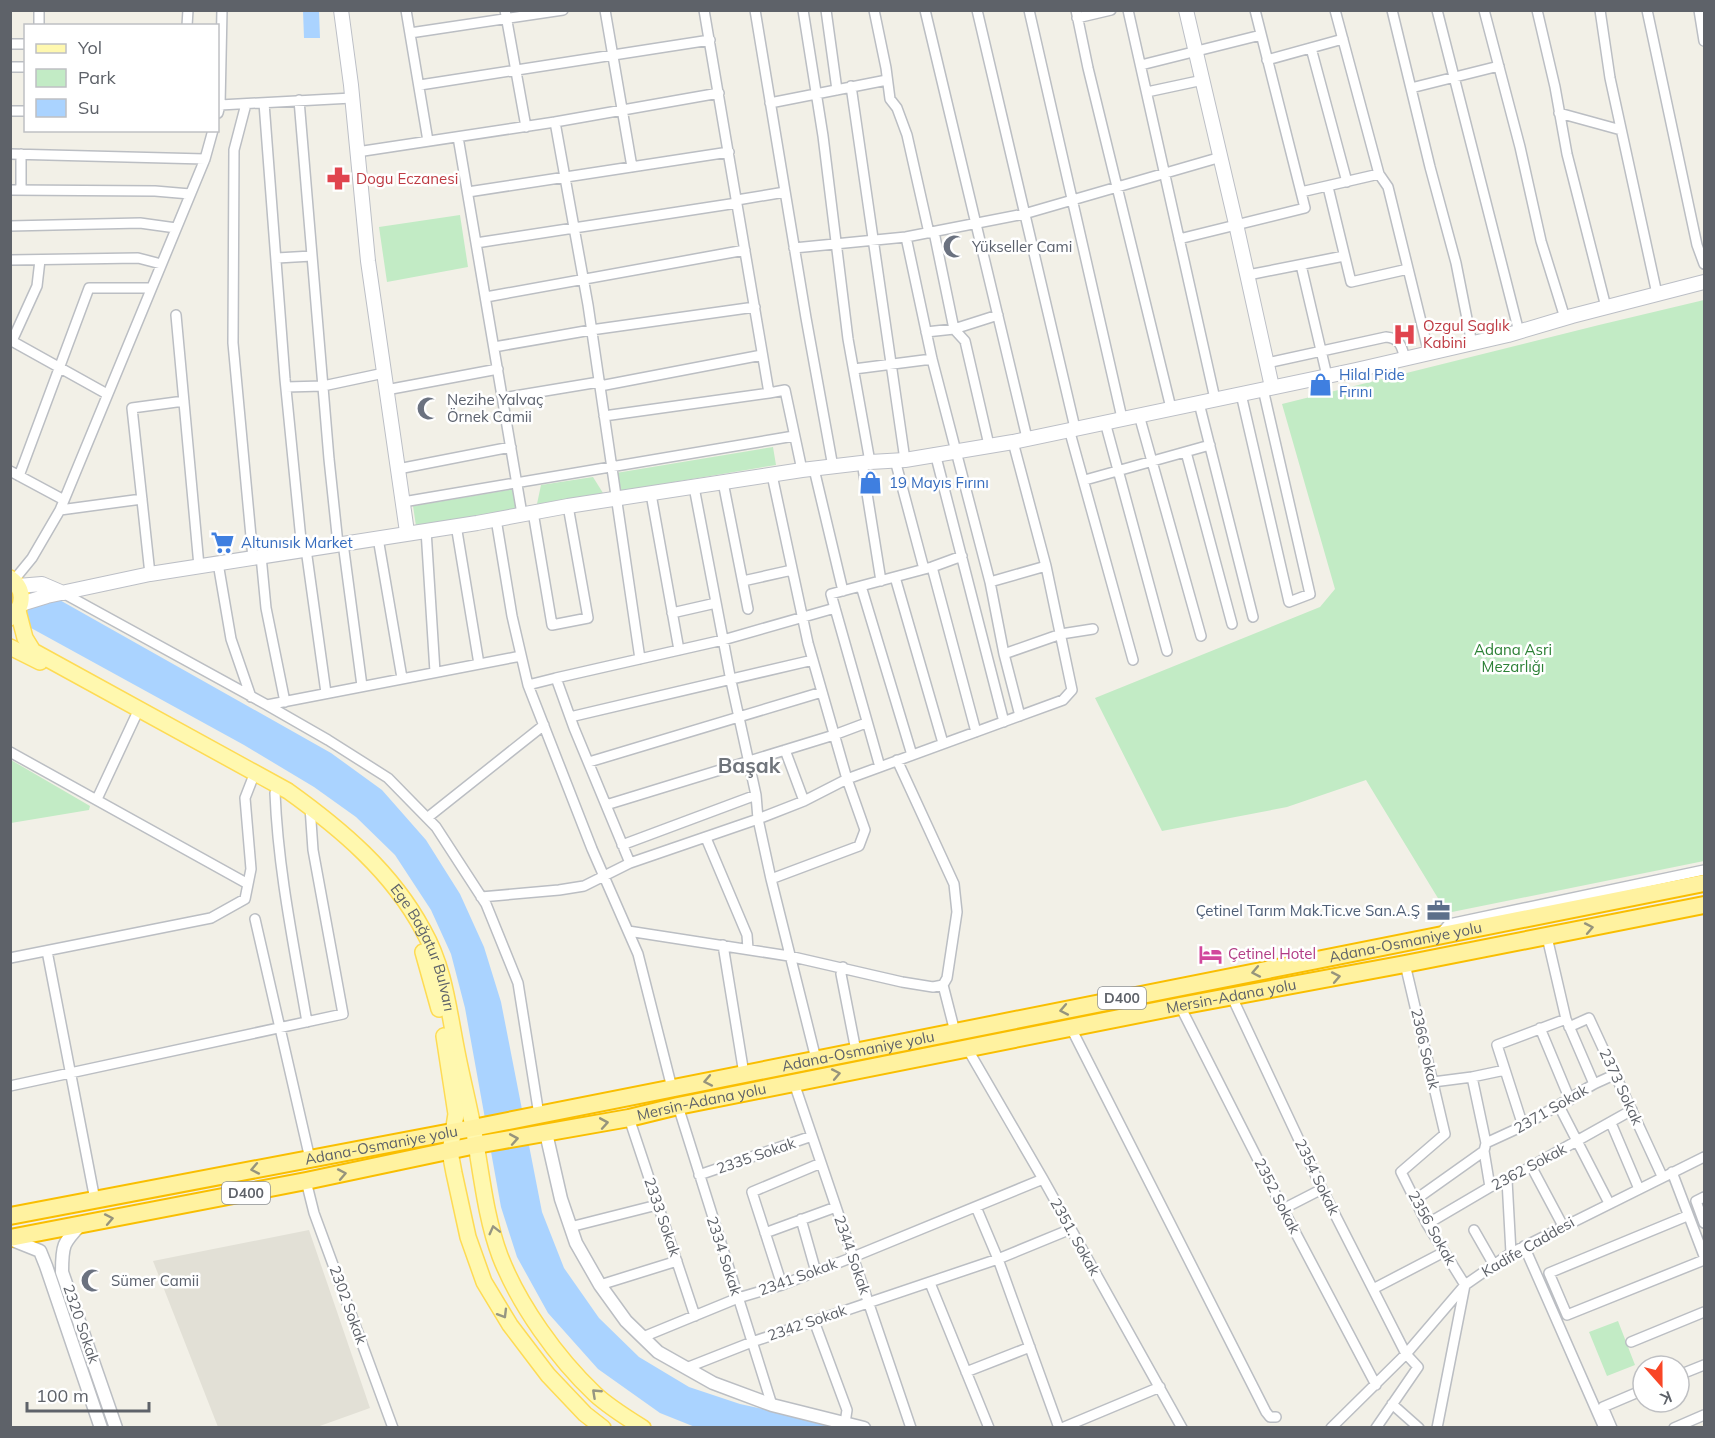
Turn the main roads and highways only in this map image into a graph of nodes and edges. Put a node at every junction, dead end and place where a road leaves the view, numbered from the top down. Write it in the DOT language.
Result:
graph roads {
  1 [pos="341,10"];
  2 [pos="1186,10"];
  3 [pos="1704,282"];
  4 [pos="1268,388"];
  5 [pos="407,532"];
  6 [pos="14,581"];
  7 [pos="63,593"];
  8 [pos="16,611"];
  9 [pos="10,647"];
  10 [pos="138,712"];
  11 [pos="311,813"];
  12 [pos="1704,884"];
  13 [pos="1704,905"];
  14 [pos="476,1127"];
  15 [pos="453,1132"];
  16 [pos="546,1133"];
  17 [pos="479,1145"];
  18 [pos="450,1152"];
  19 [pos="10,1216"];
  20 [pos="10,1238"];
  21 [pos="603,1428"];
  22 [pos="643,1428"];
  1 -- 5 [label="main road"];
  2 -- 4 [label="main road"];
  3 -- 4 [label="main road"];
  4 -- 5 [label="main road"];
  5 -- 7 [label="main road"];
  6 -- 7 [label="main road"];
  6 -- 8 [label="main road, Ege Bağatur Bulvarı"];
  7 -- 8 [label="main road"];
  8 -- 10 [label="main road, Ege Bağatur Bulvarı"];
  9 -- 10 [label="main road, Ege Bağatur Bulvarı"];
  10 -- 11 [label="main road, Ege Bağatur Bulvarı"];
  10 -- 11 [label="main road, Ege Bağatur Bulvarı"];
  11 -- 14 [label="main road, Ege Bağatur Bulvarı"];
  11 -- 15 [label="main road, Ege Bağatur Bulvarı"];
  12 -- 14 [label="highway, Adana-Osmaniye yolu / D400, one-way"];
  16 -- 13 [label="highway, Mersin-Adana yolu / D400, one-way"];
  14 -- 15 [label="highway, Adana-Osmaniye yolu / D400"];
  14 -- 17 [label="main road, Ege Bağatur Bulvarı"];
  15 -- 18 [label="main road, Ege Bağatur Bulvarı"];
  15 -- 19 [label="highway, Adana-Osmaniye yolu / D400, one-way"];
  17 -- 16 [label="highway, Adana-Osmaniye yolu / D400, one-way"];
  17 -- 18 [label="highway, Adana-Osmaniye yolu / D400"];
  22 -- 17 [label="main road, Ege Bağatur Bulvarı, one-way"];
  20 -- 18 [label="highway, Adana-Osmaniye yolu / D400, one-way"];
  18 -- 21 [label="main road, Ege Bağatur Bulvarı, one-way"];
}
